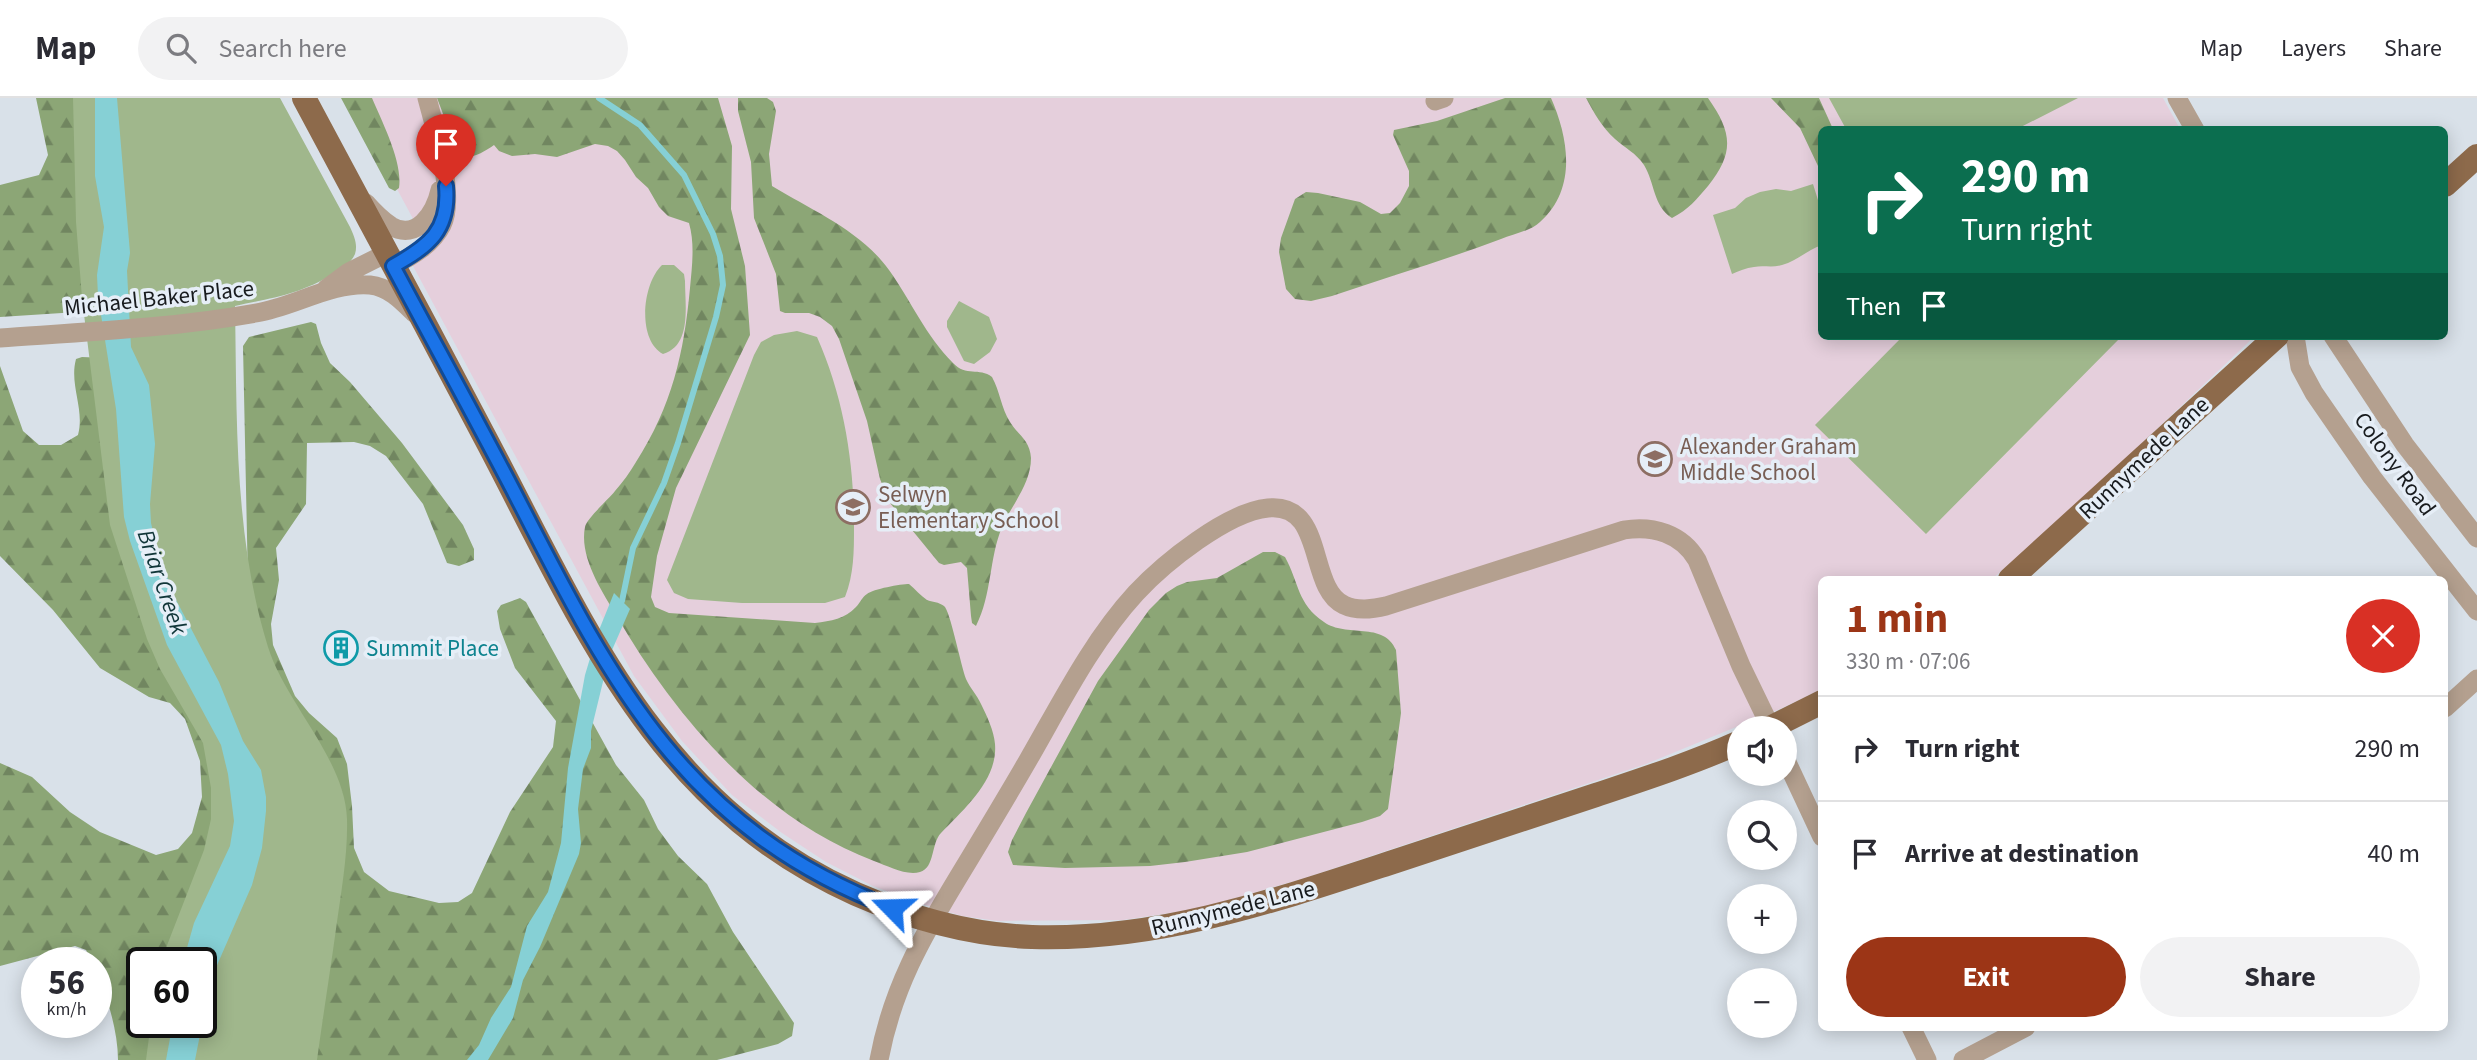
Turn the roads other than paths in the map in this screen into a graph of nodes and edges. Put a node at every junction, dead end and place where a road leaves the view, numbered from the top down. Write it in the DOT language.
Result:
graph roads {
  1 [pos="304,98"];
  2 [pos="427,98"];
  3 [pos="2176,98"];
  4 [pos="2193,126"];
  5 [pos="2477,156"];
  6 [pos="443,172"];
  7 [pos="2448,182"];
  8 [pos="356,194"];
  9 [pos="390,259"];
  10 [pos="320,293"];
  11 [pos="427,329"];
  12 [pos="0,338"];
  13 [pos="2273,340"];
  14 [pos="2295,340"];
  15 [pos="2336,340"];
  16 [pos="2477,538"];
  17 [pos="2013,576"];
  18 [pos="2477,611"];
  19 [pos="2477,680"];
  20 [pos="1818,704"];
  21 [pos="2448,705"];
  22 [pos="1765,716"];
  23 [pos="1795,716"];
  24 [pos="1727,747"];
  25 [pos="1797,784"];
  26 [pos="1818,828"];
  27 [pos="931,921"];
  28 [pos="1913,1031"];
  29 [pos="2018,1031"];
  30 [pos="879,1060"];
  31 [pos="1927,1060"];
  32 [pos="1963,1060"];
  1 -- 8 [label="main road, Runnymede Lane"];
  2 -- 6 [label="street"];
  3 -- 4 [label="street"];
  5 -- 7 [label="main road"];
  6 -- 8 [label="street"];
  6 -- 9 [label="street"];
  8 -- 9 [label="main road, Runnymede Lane"];
  9 -- 10 [label="street"];
  9 -- 11 [label="main road, Runnymede Lane"];
  10 -- 11 [label="street"];
  10 -- 12 [label="street, Michael Baker Place"];
  11 -- 27 [label="main road, Runnymede Lane"];
  13 -- 17 [label="main road, Runnymede Lane"];
  14 -- 18 [label="street, Colony Road"];
  15 -- 16 [label="street, Colony Road"];
  19 -- 21 [label="street"];
  20 -- 23 [label="main road"];
  22 -- 27 [label="street"];
  24 -- 27 [label="main road, Runnymede Lane"];
  25 -- 26 [label="street"];
  27 -- 30 [label="street"];
  28 -- 31 [label="street"];
  29 -- 32 [label="street"];
}
